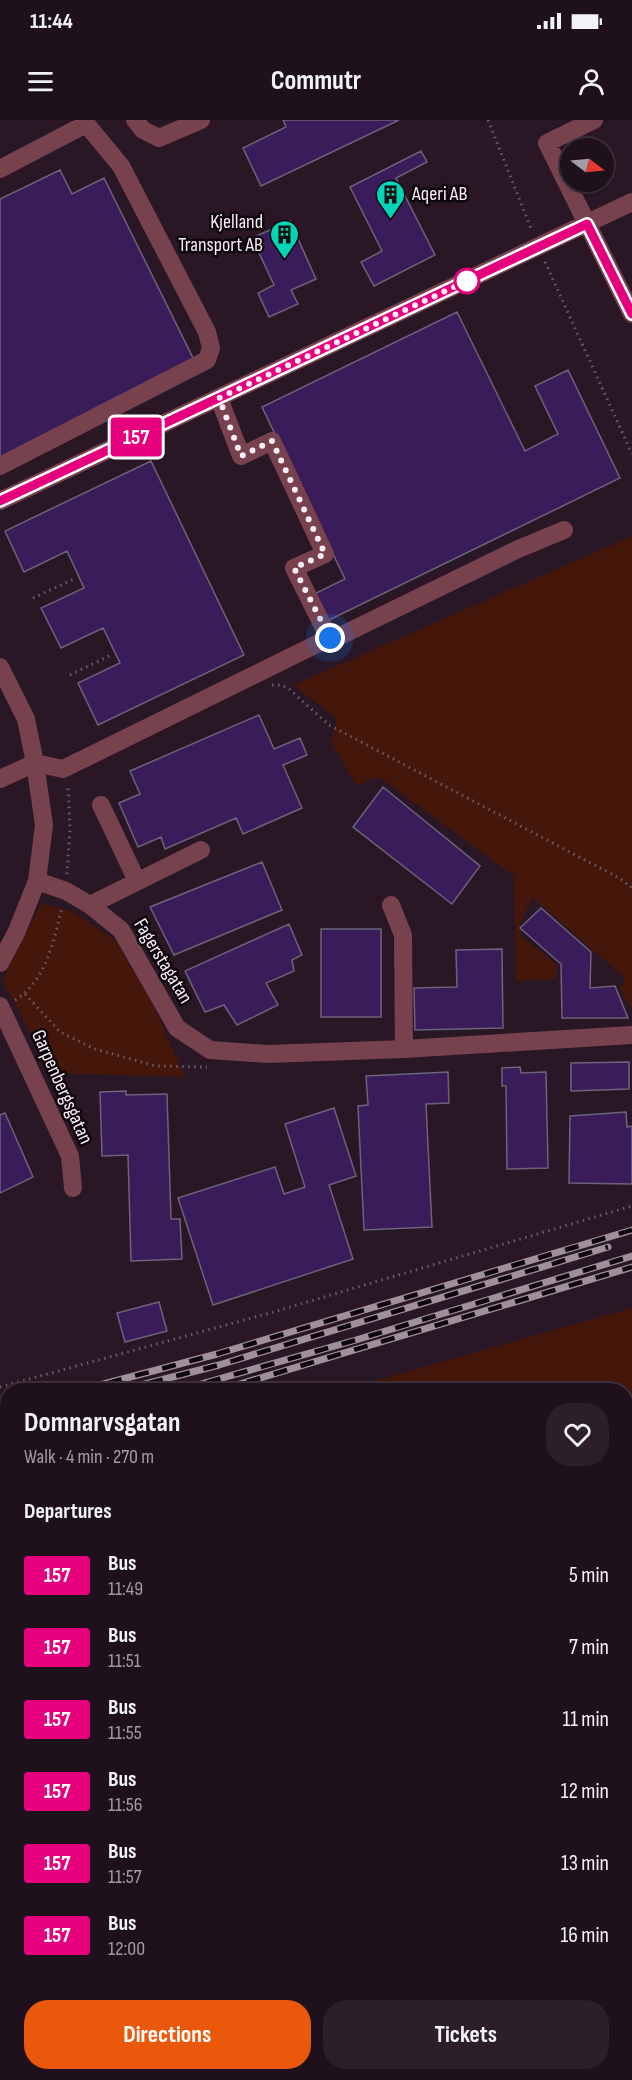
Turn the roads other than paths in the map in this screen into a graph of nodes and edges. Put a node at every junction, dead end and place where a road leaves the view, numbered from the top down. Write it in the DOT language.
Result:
graph roads {
  1 [pos="135,120"];
  2 [pos="201,120"];
  3 [pos="594,120"];
  4 [pos="84,122"];
  5 [pos="0,169"];
  6 [pos="632,202"];
  7 [pos="587,224"];
  8 [pos="632,314"];
  9 [pos="219,398"];
  10 [pos="0,466"];
  11 [pos="0,501"];
  12 [pos="564,530"];
  13 [pos="330,638"];
  14 [pos="0,667"];
  15 [pos="35,763"];
  16 [pos="1,775"];
  17 [pos="101,805"];
  18 [pos="201,850"];
  19 [pos="37,881"];
  20 [pos="137,882"];
  21 [pos="90,904"];
  22 [pos="391,905"];
  23 [pos="0,963"];
  24 [pos="0,1006"];
  25 [pos="632,1035"];
  26 [pos="404,1049"];
  27 [pos="73,1188"];
  1 -- 2 [label="street"];
  3 -- 7 [label="street"];
  4 -- 5 [label="street"];
  4 -- 10 [label="street"];
  6 -- 7 [label="street"];
  7 -- 8 [label="street"];
  7 -- 9 [label="street"];
  9 -- 11 [label="street"];
  9 -- 13 [label="street"];
  12 -- 13 [label="street"];
  13 -- 15 [label="street"];
  14 -- 15 [label="street"];
  15 -- 16 [label="street"];
  15 -- 19 [label="street"];
  17 -- 20 [label="street"];
  18 -- 20 [label="street"];
  19 -- 21 [label="street, Fagerstagatan"];
  19 -- 23 [label="street"];
  20 -- 21 [label="street"];
  21 -- 26 [label="street, Fagerstagatan"];
  22 -- 26 [label="street"];
  24 -- 27 [label="street, Garpenbergsgatan"];
  25 -- 26 [label="street, Fagerstagatan"];
}
